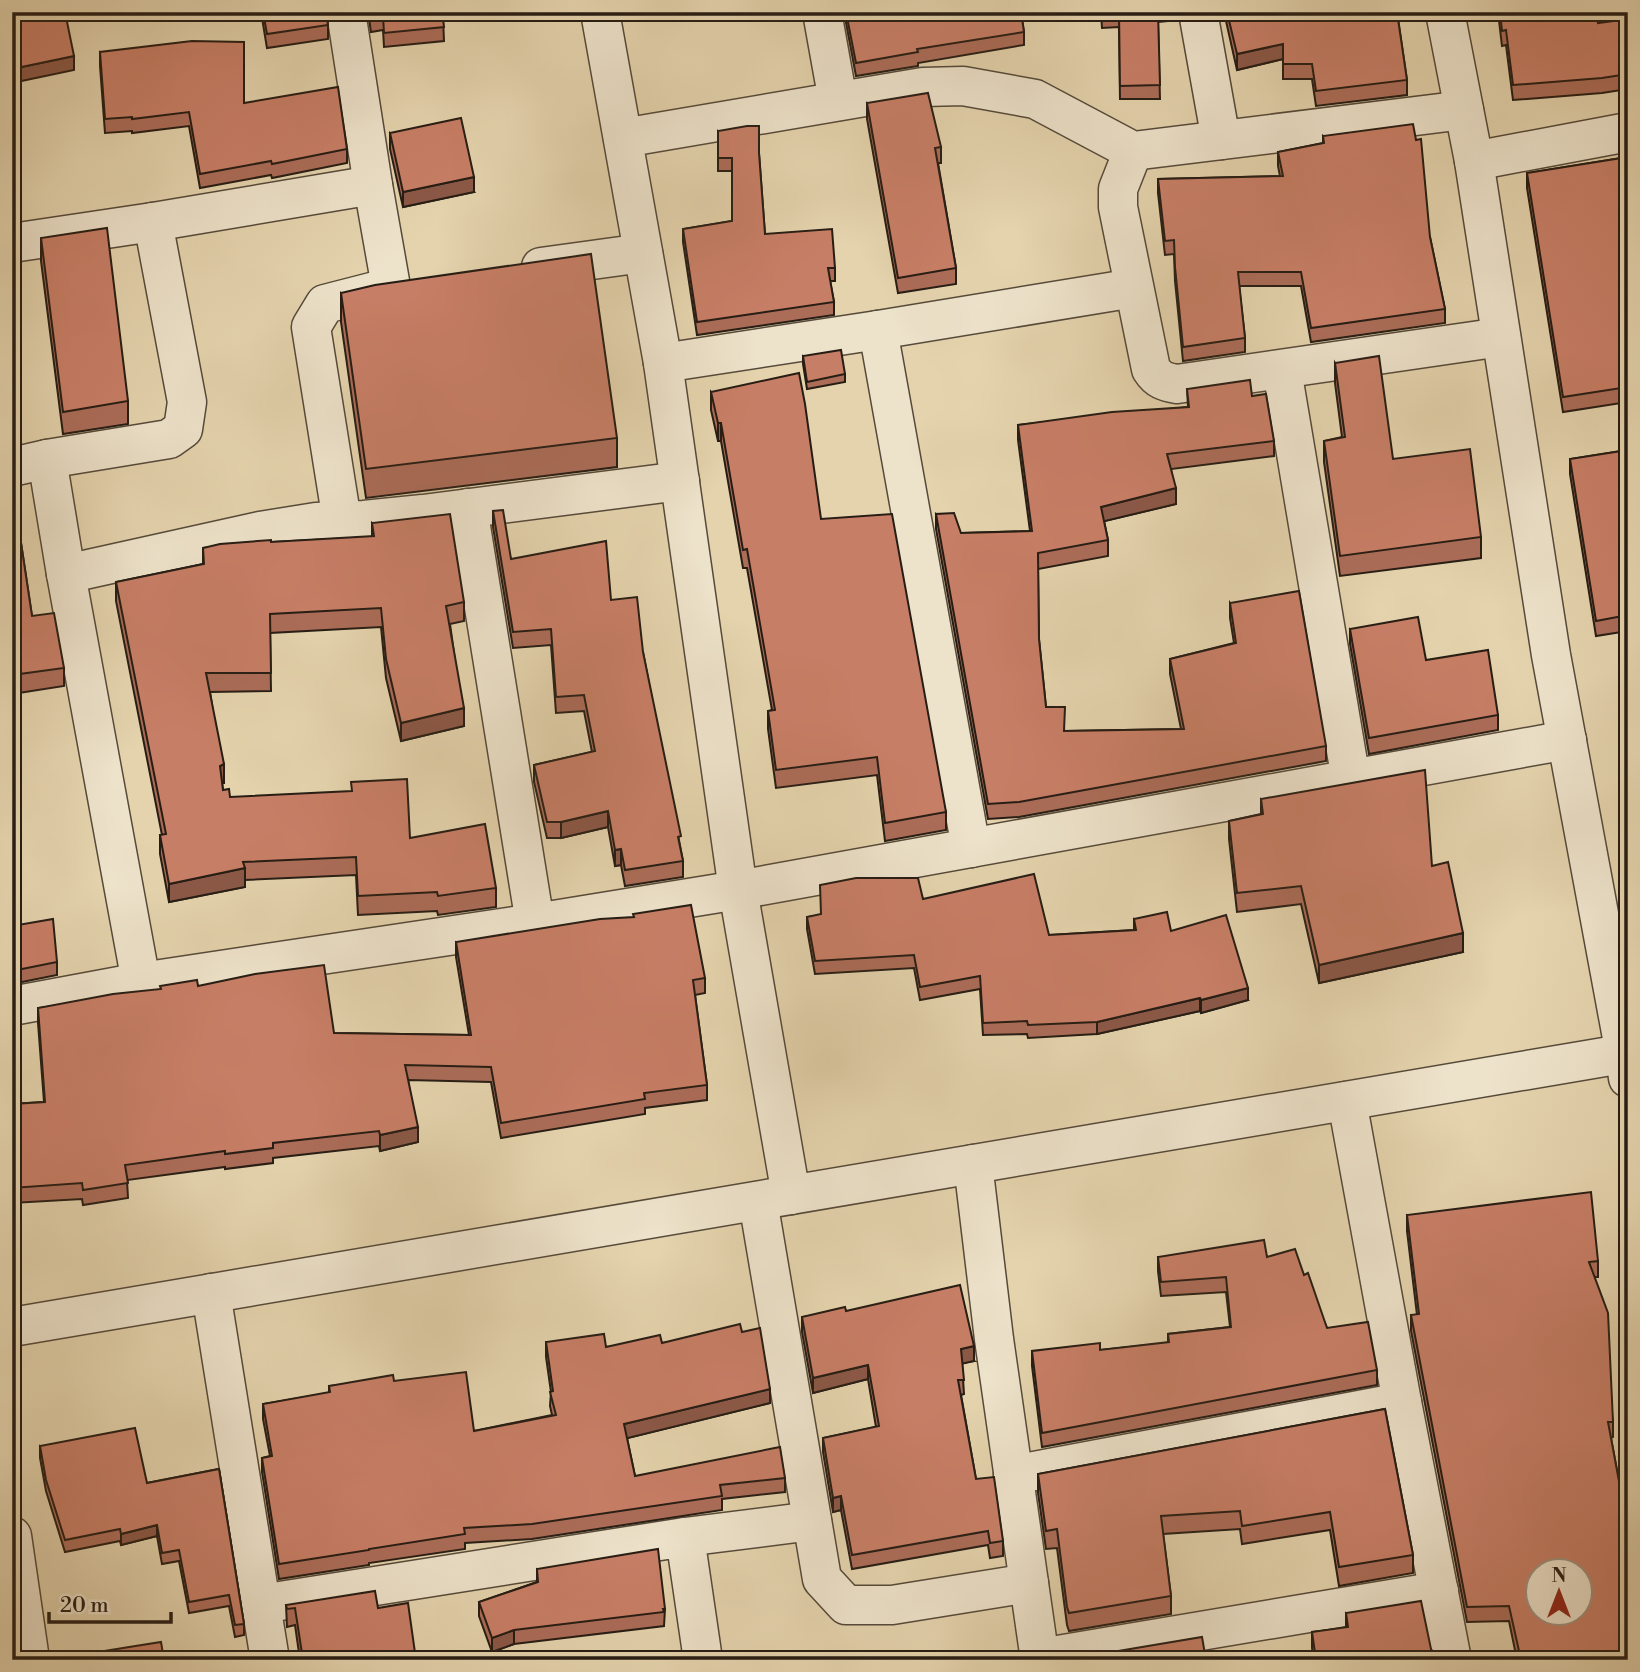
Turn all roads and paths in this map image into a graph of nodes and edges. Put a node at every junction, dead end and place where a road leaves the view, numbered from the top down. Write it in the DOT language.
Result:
graph roads {
  1 [pos="346,12"];
  2 [pos="600,12"];
  3 [pos="822,12"];
  4 [pos="1198,12"];
  5 [pos="1445,12"];
  6 [pos="838,101"];
  7 [pos="1464,110"];
  8 [pos="1628,132"];
  9 [pos="623,138"];
  10 [pos="1221,140"];
  11 [pos="1133,151"];
  12 [pos="1474,161"];
  13 [pos="373,185"];
  14 [pos="153,222"];
  15 [pos="12,243"];
  16 [pos="643,253"];
  17 [pos="511,271"];
  18 [pos="1134,288"];
  19 [pos="878,330"];
  20 [pos="1501,337"];
  21 [pos="663,362"];
  22 [pos="1282,370"];
  23 [pos="30,463"];
  24 [pos="680,481"];
  25 [pos="468,508"];
  26 [pos="342,521"];
  27 [pos="66,574"];
  28 [pos="1567,740"];
  29 [pos="1351,780"];
  30 [pos="971,848"];
  31 [pos="738,890"];
  32 [pos="535,923"];
  33 [pos="141,982"];
  34 [pos="12,1006"];
  35 [pos="1627,1061"];
  36 [pos="1347,1101"];
  37 [pos="973,1164"];
  38 [pos="775,1198"];
  39 [pos="211,1293"];
  40 [pos="12,1327"];
  41 [pos="1402,1402"];
  42 [pos="1013,1475"];
  43 [pos="812,1521"];
  44 [pos="12,1536"];
  45 [pos="685,1537"];
  46 [pos="1029,1583"];
  47 [pos="1439,1591"];
  48 [pos="261,1604"];
  49 [pos="1040,1659"];
  50 [pos="30,1660"];
  51 [pos="270,1660"];
  52 [pos="704,1660"];
  53 [pos="1452,1660"];
  1 -- 13 [label="street"];
  2 -- 9 [label="street"];
  3 -- 6 [label="street"];
  4 -- 10 [label="street"];
  5 -- 7 [label="street"];
  6 -- 9 [label="street"];
  6 -- 11 [label="street"];
  7 -- 10 [label="street"];
  7 -- 12 [label="street"];
  8 -- 12 [label="street"];
  9 -- 16 [label="street"];
  10 -- 11 [label="street"];
  11 -- 18 [label="street"];
  12 -- 20 [label="street"];
  13 -- 14 [label="street"];
  13 -- 26 [label="street"];
  14 -- 15 [label="street"];
  14 -- 23 [label="street"];
  16 -- 17 [label="street"];
  16 -- 21 [label="street"];
  18 -- 19 [label="street"];
  18 -- 22 [label="street"];
  19 -- 21 [label="street"];
  19 -- 30 [label="street"];
  20 -- 22 [label="street"];
  20 -- 28 [label="street"];
  21 -- 24 [label="street"];
  22 -- 29 [label="street"];
  23 -- 27 [label="street"];
  24 -- 25 [label="street"];
  24 -- 31 [label="street"];
  25 -- 26 [label="street"];
  25 -- 32 [label="street"];
  26 -- 27 [label="street"];
  27 -- 33 [label="street"];
  28 -- 29 [label="street"];
  28 -- 35 [label="street"];
  29 -- 30 [label="street"];
  30 -- 31 [label="street"];
  31 -- 32 [label="street"];
  31 -- 38 [label="street"];
  32 -- 33 [label="street"];
  33 -- 34 [label="street"];
  35 -- 36 [label="street"];
  36 -- 37 [label="street"];
  36 -- 41 [label="street"];
  37 -- 38 [label="street"];
  37 -- 42 [label="street"];
  38 -- 39 [label="street"];
  38 -- 43 [label="street"];
  39 -- 40 [label="street"];
  39 -- 48 [label="street"];
  41 -- 42 [label="street"];
  41 -- 47 [label="street"];
  42 -- 46 [label="street"];
  43 -- 45 [label="street"];
  43 -- 46 [label="street"];
  44 -- 50 [label="street"];
  45 -- 48 [label="street"];
  45 -- 52 [label="street"];
  46 -- 49 [label="street"];
  47 -- 49 [label="street"];
  47 -- 53 [label="street"];
  48 -- 51 [label="street"];
}
